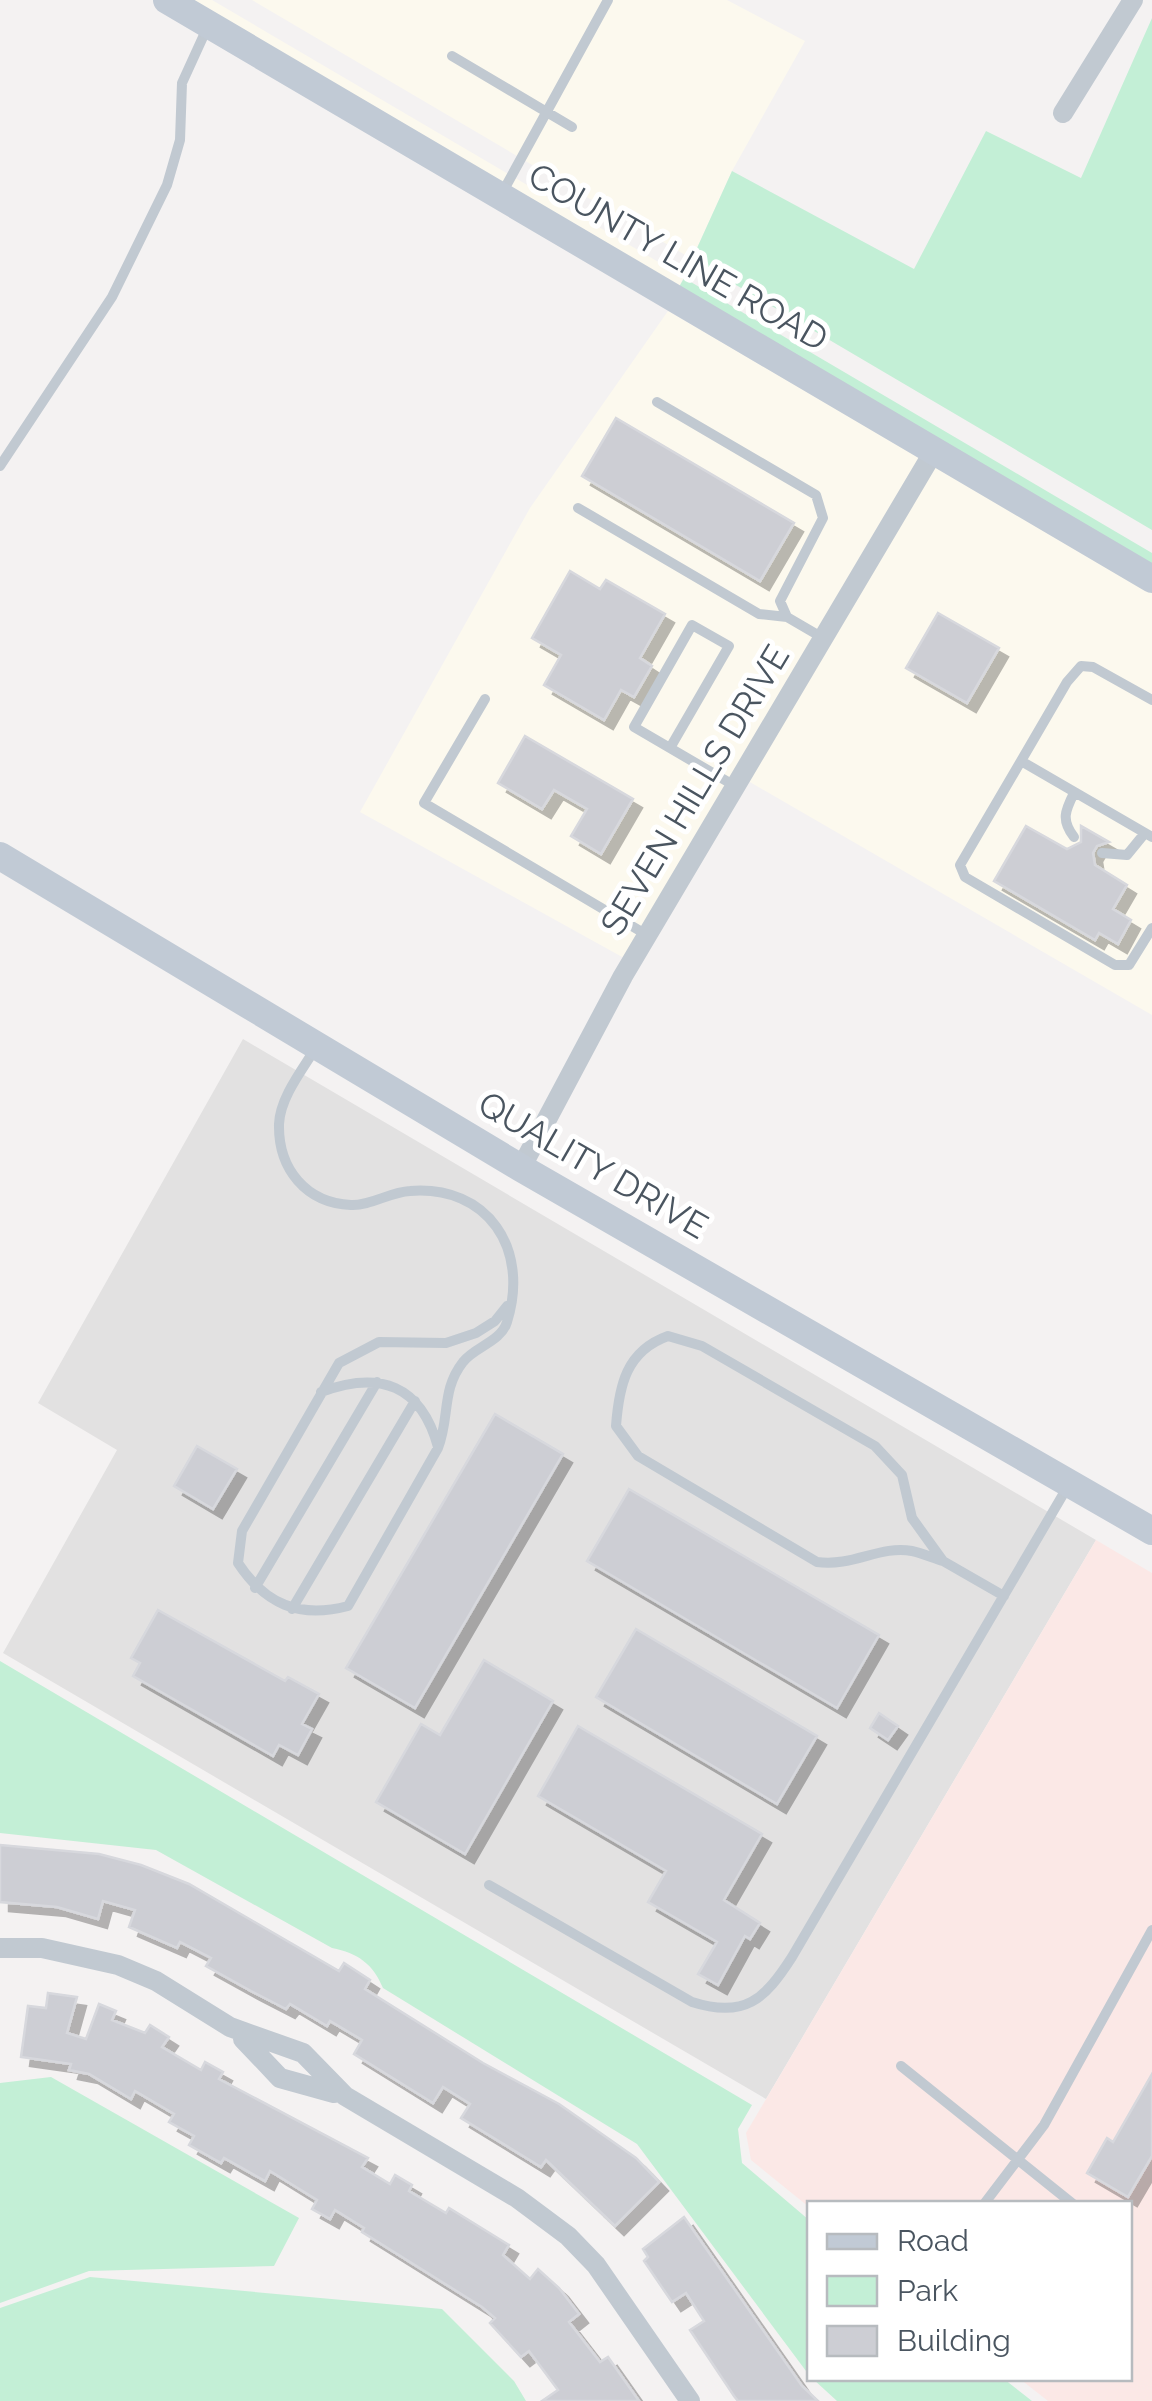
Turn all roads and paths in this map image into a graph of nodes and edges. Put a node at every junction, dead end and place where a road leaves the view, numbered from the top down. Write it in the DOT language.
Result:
graph roads {
  1 [pos="166,0"];
  2 [pos="608,0"];
  3 [pos="1133,0"];
  4 [pos="208,25"];
  5 [pos="452,56"];
  6 [pos="546,112"];
  7 [pos="1063,113"];
  8 [pos="572,127"];
  9 [pos="500,196"];
  10 [pos="657,402"];
  11 [pos="934,451"];
  12 [pos="0,466"];
  13 [pos="578,508"];
  14 [pos="1152,579"];
  15 [pos="787,616"];
  16 [pos="823,638"];
  17 [pos="485,699"];
  18 [pos="1152,700"];
  19 [pos="670,748"];
  20 [pos="1020,761"];
  21 [pos="736,786"];
  22 [pos="1074,792"];
  23 [pos="1148,835"];
  24 [pos="1074,837"];
  25 [pos="1102,853"];
  26 [pos="0,856"];
  27 [pos="1152,928"];
  28 [pos="647,935"];
  29 [pos="318,1044"];
  30 [pos="521,1168"];
  31 [pos="508,1306"];
  32 [pos="377,1382"];
  33 [pos="320,1392"];
  34 [pos="415,1400"];
  35 [pos="438,1448"];
  36 [pos="1070,1483"];
  37 [pos="1152,1530"];
  38 [pos="943,1561"];
  39 [pos="255,1588"];
  40 [pos="1004,1596"];
  41 [pos="292,1609"];
  42 [pos="489,1886"];
  43 [pos="1152,1930"];
  44 [pos="0,1948"];
  45 [pos="230,2026"];
  46 [pos="901,2066"];
  47 [pos="345,2096"];
  48 [pos="1020,2158"];
  49 [pos="986,2201"];
  50 [pos="1070,2201"];
  51 [pos="690,2401"];
  1 -- 4 [label="street, COUNTY LINE ROAD"];
  2 -- 6 [label="lane"];
  3 -- 7 [label="street"];
  4 -- 9 [label="street, COUNTY LINE ROAD"];
  4 -- 12 [label="lane"];
  5 -- 6 [label="lane"];
  6 -- 8 [label="lane"];
  6 -- 9 [label="lane"];
  9 -- 11 [label="street, COUNTY LINE ROAD"];
  10 -- 15 [label="lane"];
  11 -- 14 [label="street, COUNTY LINE ROAD"];
  11 -- 16 [label="street, SEVEN HILLS DRIVE"];
  13 -- 15 [label="lane"];
  15 -- 16 [label="lane"];
  16 -- 21 [label="street, SEVEN HILLS DRIVE"];
  17 -- 28 [label="lane"];
  18 -- 20 [label="lane"];
  19 -- 19 [label="lane"];
  19 -- 21 [label="lane"];
  20 -- 22 [label="lane"];
  20 -- 27 [label="lane"];
  21 -- 28 [label="street, SEVEN HILLS DRIVE"];
  22 -- 23 [label="lane"];
  22 -- 24 [label="lane"];
  23 -- 25 [label="lane"];
  26 -- 29 [label="street, QUALITY DRIVE"];
  28 -- 30 [label="street, SEVEN HILLS DRIVE"];
  29 -- 30 [label="street, QUALITY DRIVE"];
  29 -- 31 [label="lane"];
  30 -- 36 [label="street, QUALITY DRIVE"];
  31 -- 33 [label="lane"];
  31 -- 35 [label="lane"];
  32 -- 33 [label="lane"];
  32 -- 34 [label="lane"];
  32 -- 39 [label="lane"];
  33 -- 39 [label="lane"];
  34 -- 35 [label="lane"];
  34 -- 41 [label="lane"];
  35 -- 41 [label="lane"];
  36 -- 37 [label="street, QUALITY DRIVE"];
  36 -- 40 [label="lane"];
  38 -- 38 [label="lane"];
  38 -- 40 [label="lane"];
  39 -- 41 [label="lane"];
  40 -- 42 [label="lane"];
  43 -- 48 [label="lane"];
  44 -- 45 [label="street"];
  45 -- 47 [label="street"];
  45 -- 47 [label="street"];
  46 -- 48 [label="lane"];
  47 -- 51 [label="street"];
  48 -- 49 [label="lane"];
  48 -- 50 [label="lane"];
}
